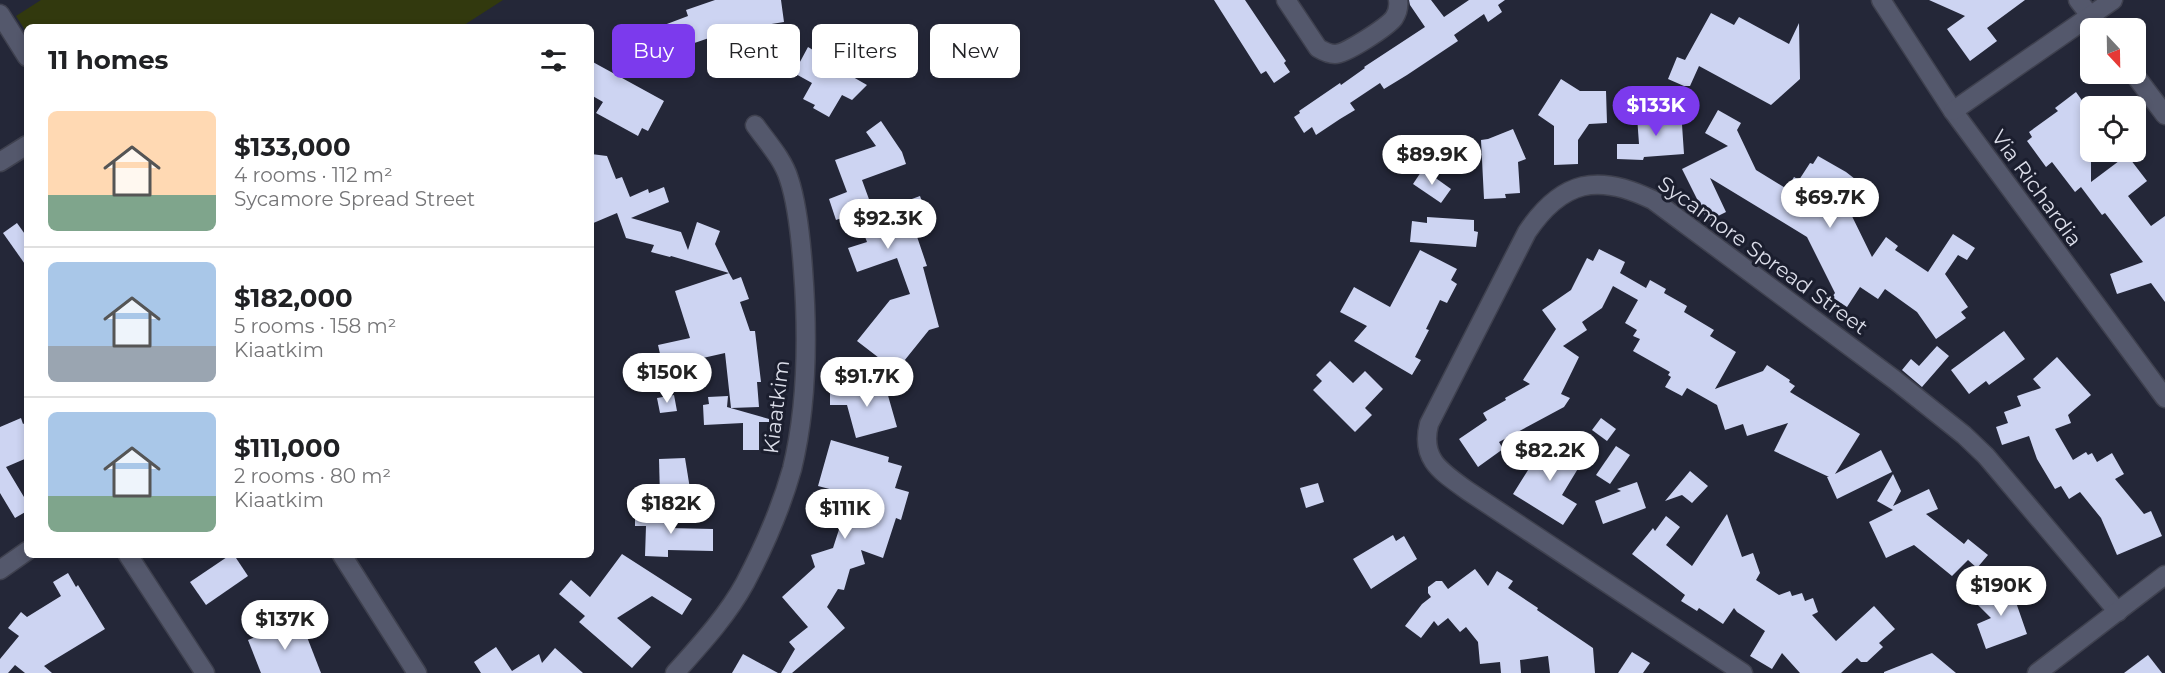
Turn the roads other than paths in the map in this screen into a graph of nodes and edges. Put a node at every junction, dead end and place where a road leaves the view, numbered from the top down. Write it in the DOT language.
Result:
graph roads {
  1 [pos="1286,0"];
  2 [pos="1398,0"];
  3 [pos="1881,0"];
  4 [pos="2078,0"];
  5 [pos="2112,0"];
  6 [pos="0,15"];
  7 [pos="2091,18"];
  8 [pos="2099,18"];
  9 [pos="2080,32"];
  10 [pos="24,52"];
  11 [pos="2142,84"];
  12 [pos="1953,111"];
  13 [pos="2165,115"];
  14 [pos="755,125"];
  15 [pos="24,147"];
  16 [pos="0,162"];
  17 [pos="2165,398"];
  18 [pos="24,553"];
  19 [pos="130,558"];
  20 [pos="344,558"];
  21 [pos="0,570"];
  22 [pos="2165,575"];
  23 [pos="2118,612"];
  24 [pos="205,673"];
  25 [pos="417,673"];
  26 [pos="675,673"];
  27 [pos="1743,673"];
  28 [pos="2037,673"];
  1 -- 2 [label="street"];
  3 -- 12 [label="street, Via Richardia"];
  4 -- 7 [label="street"];
  5 -- 8 [label="street"];
  6 -- 10 [label="street"];
  9 -- 12 [label="street"];
  11 -- 13 [label="street"];
  12 -- 17 [label="street, Via Richardia"];
  14 -- 26 [label="street, Kiaatkim"];
  15 -- 16 [label="street"];
  18 -- 21 [label="street"];
  19 -- 24 [label="street"];
  20 -- 25 [label="street"];
  22 -- 23 [label="street"];
  23 -- 27 [label="street, Sycamore Spread Street"];
  23 -- 28 [label="street"];
}
